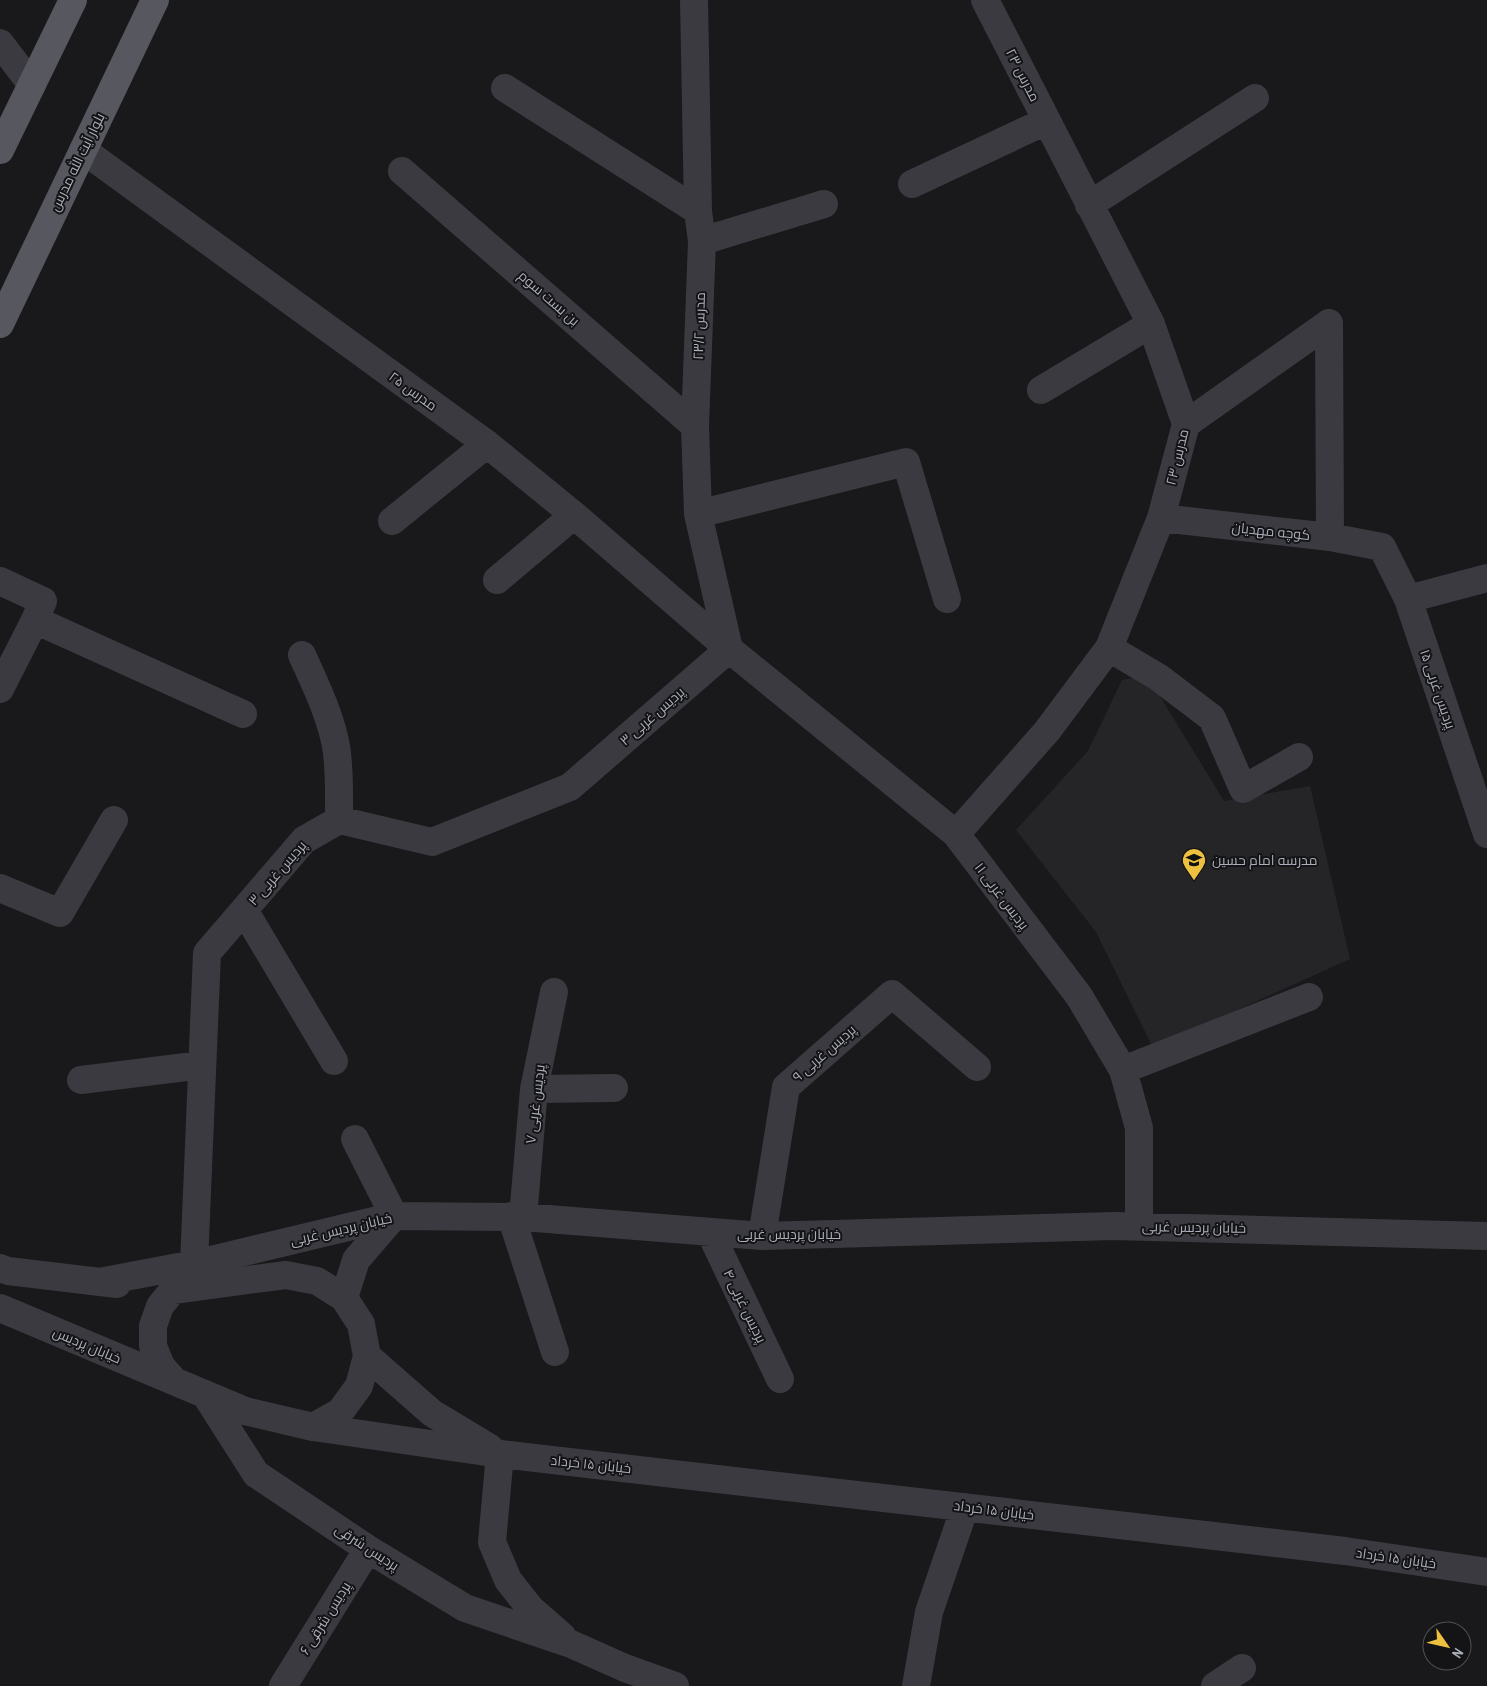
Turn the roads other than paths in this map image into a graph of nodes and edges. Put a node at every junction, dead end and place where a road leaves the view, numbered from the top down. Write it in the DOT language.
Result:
graph roads {
  1 [pos="73,0"];
  2 [pos="155,0"];
  3 [pos="694,0"];
  4 [pos="985,0"];
  5 [pos="0,43"];
  6 [pos="32,85"];
  7 [pos="504,88"];
  8 [pos="1255,98"];
  9 [pos="1046,121"];
  10 [pos="0,150"];
  11 [pos="83,150"];
  12 [pos="402,171"];
  13 [pos="912,184"];
  14 [pos="824,204"];
  15 [pos="1089,205"];
  16 [pos="698,211"];
  17 [pos="702,241"];
  18 [pos="0,324"];
  19 [pos="1151,324"];
  20 [pos="1041,390"];
  21 [pos="1186,424"];
  22 [pos="695,426"];
  23 [pos="487,444"];
  24 [pos="698,514"];
  25 [pos="574,515"];
  26 [pos="1161,518"];
  27 [pos="392,521"];
  28 [pos="1330,537"];
  29 [pos="1382,547"];
  30 [pos="1487,578"];
  31 [pos="497,580"];
  32 [pos="0,581"];
  33 [pos="947,599"];
  34 [pos="1408,599"];
  35 [pos="36,620"];
  36 [pos="1109,648"];
  37 [pos="729,649"];
  38 [pos="302,655"];
  39 [pos="0,688"];
  40 [pos="243,714"];
  41 [pos="1299,757"];
  42 [pos="114,820"];
  43 [pos="339,820"];
  44 [pos="956,834"];
  45 [pos="1487,834"];
  46 [pos="0,888"];
  47 [pos="244,910"];
  48 [pos="554,992"];
  49 [pos="1309,997"];
  50 [pos="334,1062"];
  51 [pos="202,1065"];
  52 [pos="977,1067"];
  53 [pos="1123,1070"];
  54 [pos="81,1080"];
  55 [pos="614,1088"];
  56 [pos="534,1089"];
  57 [pos="355,1139"];
  58 [pos="394,1216"];
  59 [pos="517,1217"];
  60 [pos="1139,1226"];
  61 [pos="710,1232"];
  62 [pos="762,1236"];
  63 [pos="1487,1236"];
  64 [pos="194,1264"];
  65 [pos="0,1268"];
  66 [pos="99,1282"];
  67 [pos="173,1290"];
  68 [pos="344,1298"];
  69 [pos="0,1308"];
  70 [pos="555,1352"];
  71 [pos="367,1356"];
  72 [pos="780,1379"];
  73 [pos="174,1382"];
  74 [pos="205,1394"];
  75 [pos="313,1427"];
  76 [pos="500,1454"];
  77 [pos="965,1507"];
  78 [pos="368,1549"];
  79 [pos="1487,1551"];
  80 [pos="1460,1568"];
  81 [pos="1487,1572"];
  82 [pos="571,1644"];
  83 [pos="1242,1668"];
  84 [pos="621,1677"];
  85 [pos="283,1686"];
  86 [pos="675,1686"];
  87 [pos="916,1686"];
  88 [pos="1215,1686"];
  1 -- 6 [label="main road"];
  2 -- 11 [label="main road, بلوار آیت الله مدرس"];
  3 -- 16 [label="street, مدرس ۲۳/۲"];
  4 -- 9 [label="street, مدرس ۲۳"];
  5 -- 6 [label="street"];
  6 -- 10 [label="main road"];
  7 -- 16 [label="street"];
  8 -- 15 [label="street"];
  9 -- 13 [label="street"];
  9 -- 15 [label="street, مدرس ۲۳"];
  11 -- 18 [label="main road, بلوار آیت الله مدرس"];
  11 -- 23 [label="street, مدرس ۲۵"];
  12 -- 22 [label="street, بن بست سوم"];
  14 -- 17 [label="street"];
  15 -- 19 [label="street, مدرس ۲۳"];
  16 -- 17 [label="street, مدرس ۲۳/۲"];
  17 -- 22 [label="street, مدرس ۲۳/۲"];
  19 -- 20 [label="street"];
  19 -- 21 [label="street, مدرس ۲۳"];
  21 -- 26 [label="street, مدرس ۲۳"];
  21 -- 28 [label="street"];
  22 -- 24 [label="street, مدرس ۲۳/۲"];
  23 -- 25 [label="street, مدرس ۲۵"];
  23 -- 27 [label="street"];
  24 -- 33 [label="street"];
  24 -- 37 [label="street, مدرس ۲۳/۲"];
  25 -- 31 [label="street"];
  25 -- 37 [label="street, مدرس ۲۵"];
  26 -- 28 [label="street, کوچه مهدیان"];
  26 -- 36 [label="street, مدرس ۲۳"];
  28 -- 29 [label="street, کوچه مهدیان"];
  29 -- 34 [label="street, پردیس غربی ۱۵"];
  30 -- 34 [label="street"];
  32 -- 35 [label="street"];
  34 -- 45 [label="street, پردیس غربی ۱۵"];
  35 -- 39 [label="street"];
  35 -- 40 [label="street"];
  36 -- 41 [label="street"];
  36 -- 44 [label="street, مدرس ۲۳"];
  37 -- 43 [label="street, پردیس غربی ۳"];
  37 -- 44 [label="street, پردیس غربی ۱۱"];
  38 -- 43 [label="street"];
  42 -- 46 [label="street"];
  43 -- 47 [label="street, پردیس غربی ۳"];
  44 -- 53 [label="street, پردیس غربی ۱۱"];
  47 -- 50 [label="street"];
  47 -- 51 [label="street, پردیس غربی ۳"];
  48 -- 56 [label="street, پردیس غربی ۷"];
  49 -- 53 [label="street"];
  51 -- 54 [label="street"];
  51 -- 64 [label="street, پردیس غربی ۳"];
  52 -- 62 [label="street, پردیس غربی ۹"];
  53 -- 60 [label="street, پردیس غربی ۱۱"];
  55 -- 56 [label="street"];
  56 -- 59 [label="street, پردیس غربی ۷"];
  57 -- 58 [label="street"];
  58 -- 59 [label="street, خیابان پردیس غربی"];
  58 -- 64 [label="street, خیابان پردیس غربی"];
  58 -- 68 [label="street"];
  59 -- 61 [label="street, خیابان پردیس غربی"];
  59 -- 70 [label="street"];
  60 -- 62 [label="street, خیابان پردیس غربی"];
  60 -- 63 [label="street, خیابان پردیس غربی"];
  61 -- 62 [label="street, خیابان پردیس غربی"];
  61 -- 72 [label="street, پردیس غربی ۴"];
  64 -- 66 [label="street, خیابان پردیس غربی"];
  65 -- 66 [label="street"];
  66 -- 67 [label="street"];
  67 -- 68 [label="street"];
  67 -- 73 [label="street"];
  68 -- 71 [label="street"];
  69 -- 73 [label="street, خیابان پردیس"];
  71 -- 75 [label="street"];
  71 -- 76 [label="street"];
  73 -- 74 [label="street, خیابان پردیس"];
  74 -- 75 [label="street, خیابان پردیس"];
  74 -- 78 [label="street, پردیس شرقی"];
  75 -- 76 [label="street, خیابان ۱۵ خرداد"];
  76 -- 77 [label="street, خیابان ۱۵ خرداد"];
  76 -- 82 [label="street"];
  77 -- 80 [label="street, خیابان ۱۵ خرداد"];
  77 -- 87 [label="street"];
  78 -- 82 [label="street, پردیس شرقی"];
  78 -- 85 [label="street, پردیس شرقی ۶"];
  79 -- 80 [label="street"];
  80 -- 81 [label="street, خیابان ۱۵ خرداد"];
  82 -- 84 [label="street"];
  83 -- 88 [label="street"];
  84 -- 86 [label="street"];
}
